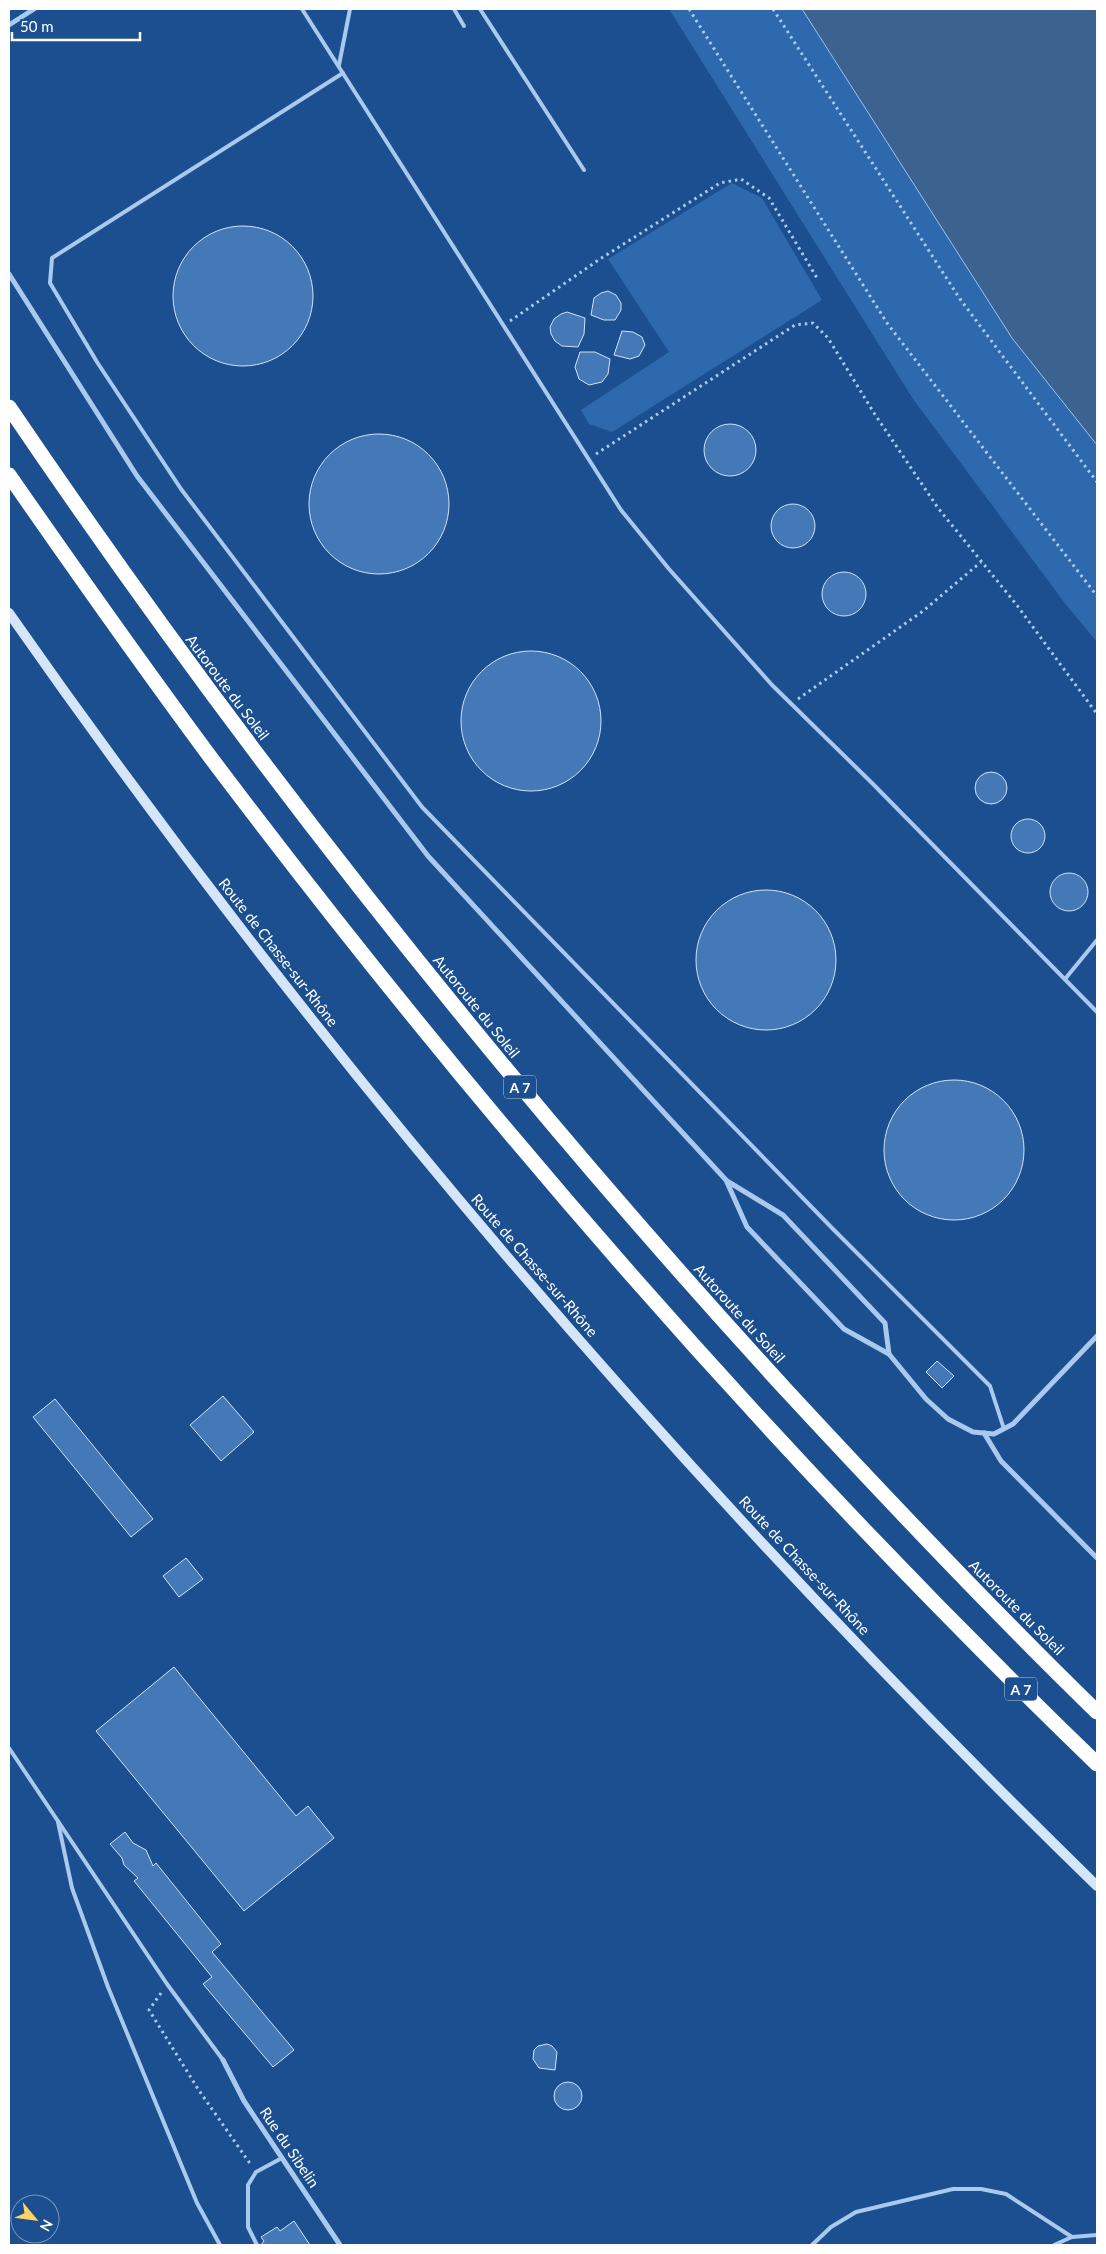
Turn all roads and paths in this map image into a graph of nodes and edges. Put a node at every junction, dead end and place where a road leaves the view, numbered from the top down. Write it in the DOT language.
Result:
graph roads {
  1 [pos="34,9"];
  2 [pos="302,9"];
  3 [pos="350,9"];
  4 [pos="454,9"];
  5 [pos="480,9"];
  6 [pos="689,9"];
  7 [pos="773,9"];
  8 [pos="9,25"];
  9 [pos="464,26"];
  10 [pos="338,65"];
  11 [pos="343,73"];
  12 [pos="584,170"];
  13 [pos="9,274"];
  14 [pos="817,278"];
  15 [pos="504,325"];
  16 [pos="9,407"];
  17 [pos="588,459"];
  18 [pos="9,475"];
  19 [pos="1097,482"];
  20 [pos="981,562"];
  21 [pos="1097,596"];
  22 [pos="9,613"];
  23 [pos="792,704"];
  24 [pos="1097,714"];
  25 [pos="1097,940"];
  26 [pos="1065,979"];
  27 [pos="1097,1012"];
  28 [pos="726,1180"];
  29 [pos="1097,1336"];
  30 [pos="889,1354"];
  31 [pos="1004,1429"];
  32 [pos="984,1433"];
  33 [pos="1097,1558"];
  34 [pos="1097,1712"];
  35 [pos="9,1748"];
  36 [pos="1097,1764"];
  37 [pos="58,1822"];
  38 [pos="1097,1886"];
  39 [pos="167,1984"];
  40 [pos="223,2060"];
  41 [pos="282,2158"];
  42 [pos="256,2172"];
  43 [pos="1097,2235"];
  44 [pos="1072,2237"];
  45 [pos="220,2245"];
  46 [pos="257,2245"];
  47 [pos="340,2245"];
  48 [pos="812,2245"];
  49 [pos="1054,2245"];
  1 -- 8 [label="street"];
  2 -- 10 [label="lane"];
  3 -- 10 [label="lane"];
  4 -- 9 [label="lane"];
  5 -- 12 [label="lane"];
  6 -- 21 [label="path"];
  7 -- 19 [label="path"];
  10 -- 11 [label="lane"];
  11 -- 15 [label="lane"];
  11 -- 31 [label="lane"];
  13 -- 28 [label="street"];
  14 -- 15 [label="path"];
  15 -- 17 [label="lane"];
  16 -- 34 [label="highway, Autoroute du Soleil / A 7"];
  17 -- 20 [label="path"];
  17 -- 23 [label="lane"];
  18 -- 36 [label="highway, A 7"];
  20 -- 23 [label="path"];
  20 -- 24 [label="path"];
  22 -- 38 [label="main road, Route de Chasse-sur-Rhône"];
  23 -- 26 [label="lane"];
  25 -- 26 [label="lane"];
  26 -- 27 [label="lane"];
  28 -- 30 [label="street"];
  28 -- 30 [label="street"];
  29 -- 31 [label="street"];
  30 -- 32 [label="street"];
  31 -- 32 [label="street"];
  32 -- 33 [label="street"];
  35 -- 37 [label="lane"];
  37 -- 39 [label="lane"];
  37 -- 45 [label="lane"];
  39 -- 40 [label="lane"];
  39 -- 42 [label="path"];
  40 -- 41 [label="street, Rue du Sibelin"];
  41 -- 42 [label="lane"];
  41 -- 47 [label="street, Rue du Sibelin"];
  42 -- 46 [label="lane"];
  43 -- 44 [label="lane"];
  44 -- 48 [label="lane"];
  44 -- 49 [label="lane"];
}
